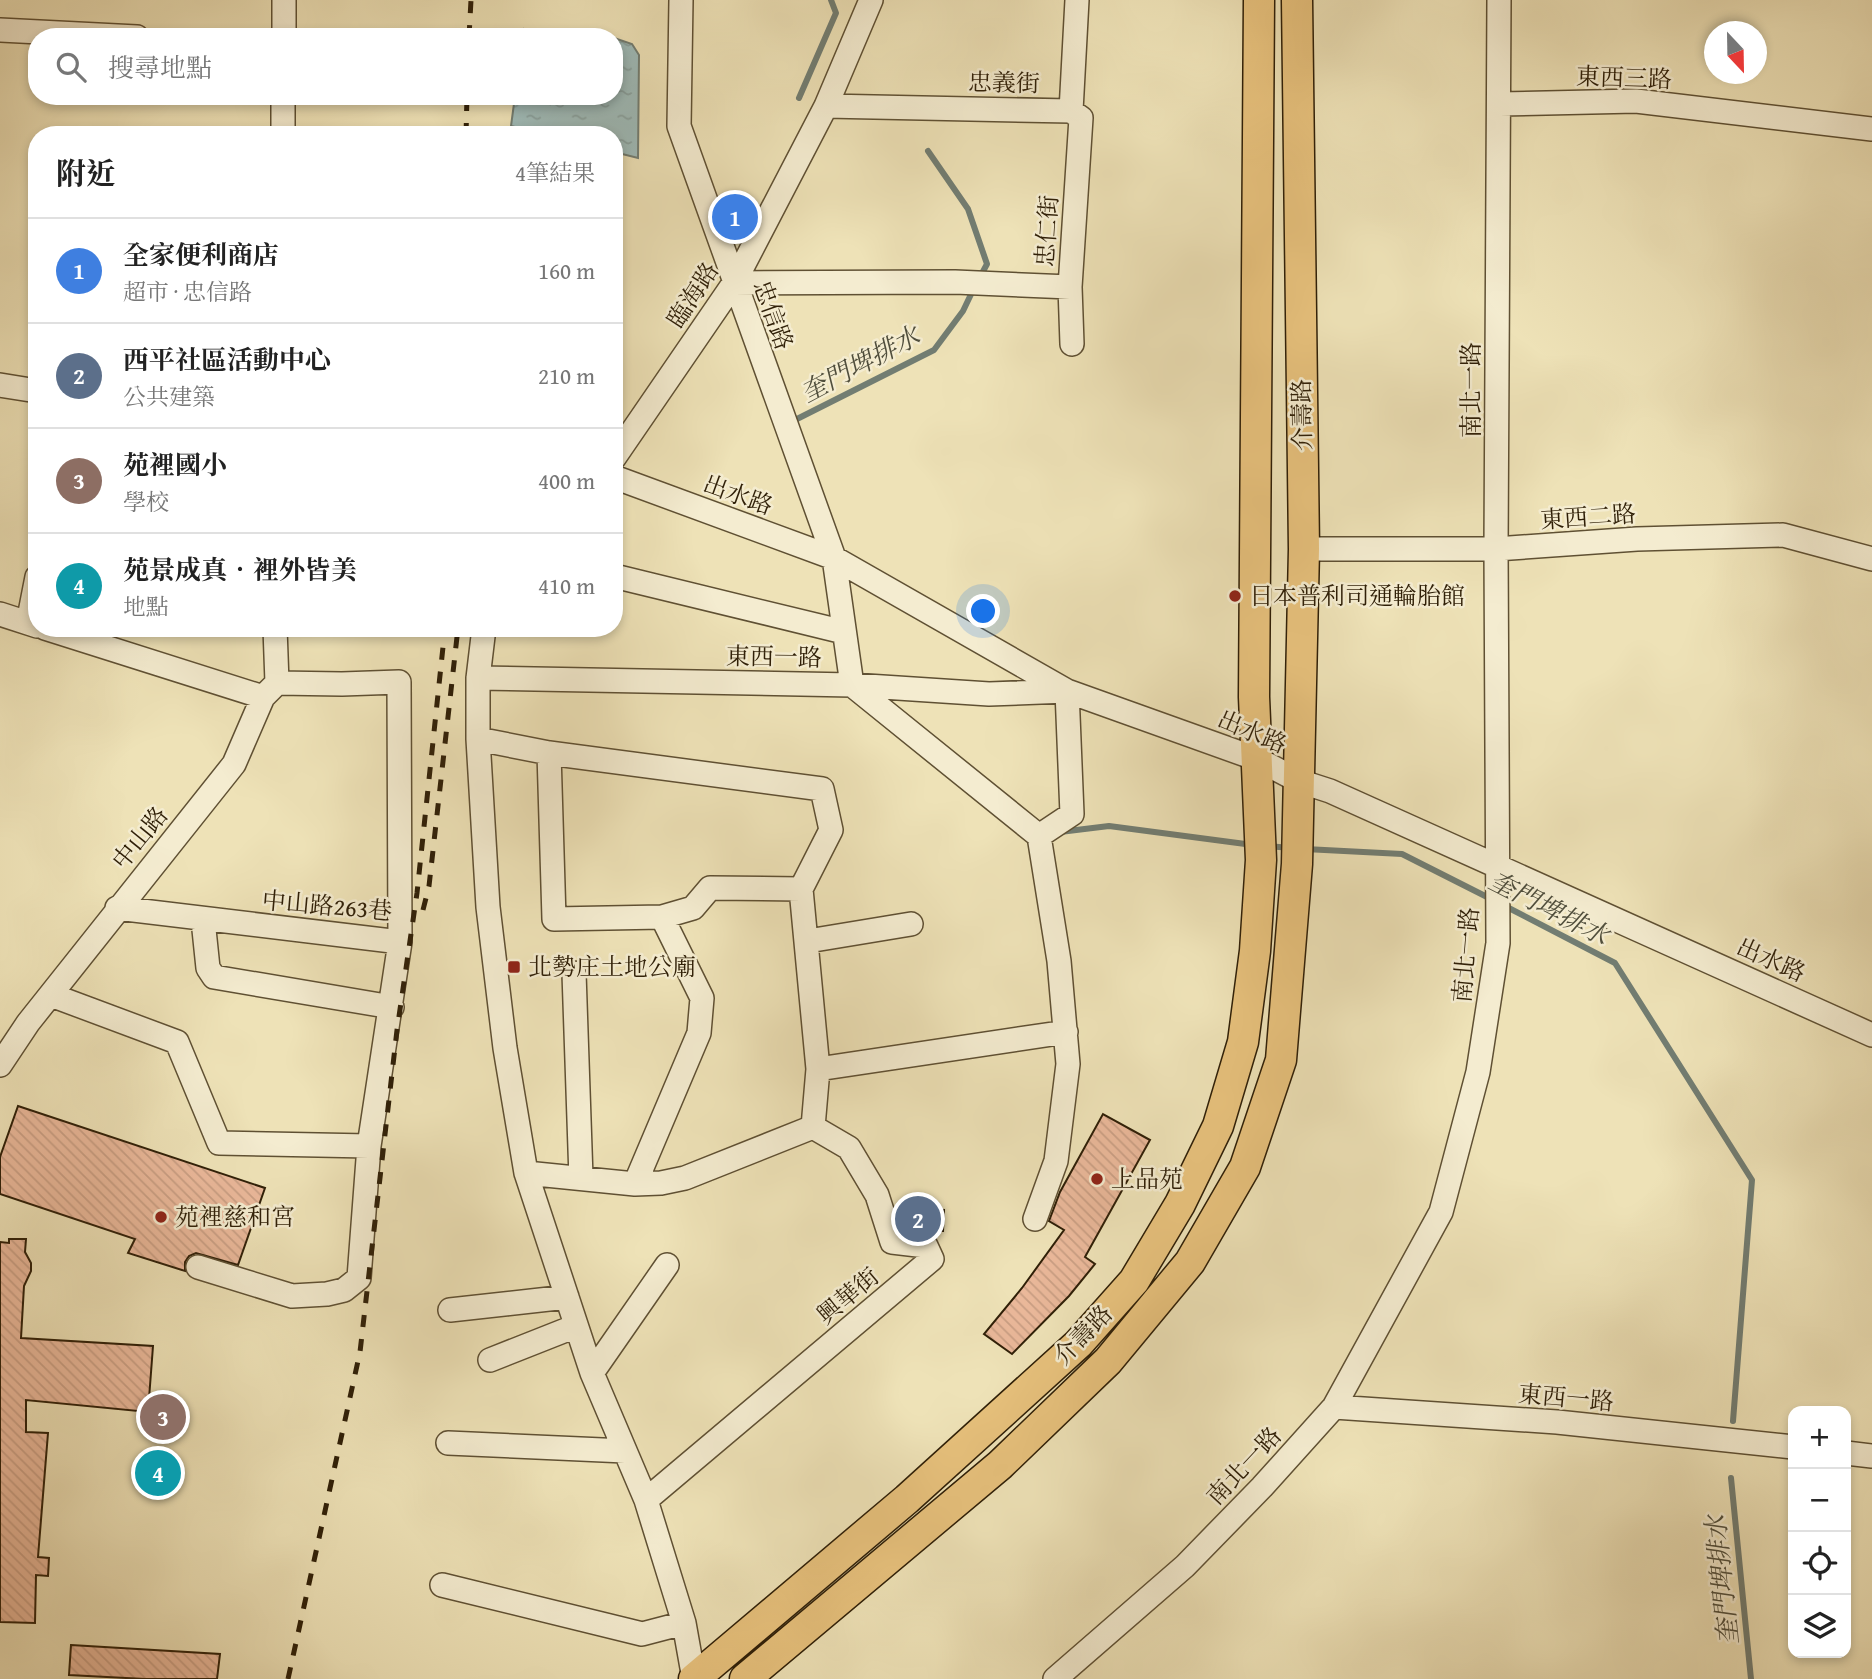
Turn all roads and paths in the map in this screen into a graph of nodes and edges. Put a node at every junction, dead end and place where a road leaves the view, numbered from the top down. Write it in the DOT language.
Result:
graph roads {
  1 [pos="284,0"];
  2 [pos="681,0"];
  3 [pos="871,0"];
  4 [pos="1077,0"];
  5 [pos="1259,0"];
  6 [pos="1297,0"];
  7 [pos="1499,0"];
  8 [pos="284,28"];
  9 [pos="0,30"];
  10 [pos="28,31"];
  11 [pos="1500,104"];
  12 [pos="283,105"];
  13 [pos="826,106"];
  14 [pos="1071,111"];
  15 [pos="283,126"];
  16 [pos="1872,129"];
  17 [pos="734,283"];
  18 [pos="1070,287"];
  19 [pos="1072,344"];
  20 [pos="0,385"];
  21 [pos="28,390"];
  22 [pos="623,445"];
  23 [pos="623,480"];
  24 [pos="1304,549"];
  25 [pos="1496,549"];
  26 [pos="834,558"];
  27 [pos="1872,559"];
  28 [pos="623,578"];
  29 [pos="0,614"];
  30 [pos="28,623"];
  31 [pos="844,632"];
  32 [pos="77,637"];
  33 [pos="274,637"];
  34 [pos="483,637"];
  35 [pos="478,678"];
  36 [pos="852,685"];
  37 [pos="270,690"];
  38 [pos="1067,691"];
  39 [pos="478,739"];
  40 [pos="549,753"];
  41 [pos="1257,759"];
  42 [pos="1299,781"];
  43 [pos="1039,836"];
  44 [pos="1497,876"];
  45 [pos="801,888"];
  46 [pos="117,908"];
  47 [pos="662,917"];
  48 [pos="203,920"];
  49 [pos="911,923"];
  50 [pos="807,941"];
  51 [pos="400,942"];
  52 [pos="575,973"];
  53 [pos="51,995"];
  54 [pos="391,1007"];
  55 [pos="1066,1032"];
  56 [pos="1872,1035"];
  57 [pos="0,1063"];
  58 [pos="818,1069"];
  59 [pos="813,1127"];
  60 [pos="369,1146"];
  61 [pos="526,1173"];
  62 [pos="580,1178"];
  63 [pos="635,1184"];
  64 [pos="1035,1219"];
  65 [pos="667,1265"];
  66 [pos="198,1266"];
  67 [pos="567,1297"];
  68 [pos="450,1310"];
  69 [pos="576,1326"];
  70 [pos="490,1360"];
  71 [pos="592,1373"];
  72 [pos="1334,1407"];
  73 [pos="448,1443"];
  74 [pos="1788,1446"];
  75 [pos="625,1451"];
  76 [pos="1851,1454"];
  77 [pos="1872,1456"];
  78 [pos="646,1500"];
  79 [pos="442,1585"];
  80 [pos="684,1623"];
  81 [pos="694,1679"];
  82 [pos="745,1679"];
  83 [pos="1055,1679"];
  1 -- 8 [label="street"];
  2 -- 17 [label="street, 忠信路"];
  3 -- 13 [label="street, 臨海路"];
  4 -- 14 [label="street, 忠義街"];
  5 -- 41 [label="main road, 介壽路"];
  6 -- 24 [label="main road, 介壽路"];
  7 -- 11 [label="street, 南北一路"];
  9 -- 10 [label="street"];
  11 -- 16 [label="street, 東西三路"];
  11 -- 25 [label="street, 南北一路"];
  12 -- 15 [label="street"];
  13 -- 14 [label="street, 忠義街"];
  13 -- 17 [label="street, 臨海路"];
  14 -- 18 [label="street, 忠仁街"];
  17 -- 18 [label="street, 忠仁街"];
  17 -- 22 [label="street, 臨海路"];
  17 -- 26 [label="street, 忠信路"];
  18 -- 19 [label="street"];
  20 -- 21 [label="street"];
  23 -- 26 [label="street, 出水路"];
  24 -- 25 [label="street, 東西二路"];
  24 -- 42 [label="main road, 介壽路"];
  25 -- 27 [label="street, 東西二路"];
  25 -- 44 [label="street, 南北一路"];
  26 -- 31 [label="street, 忠信路"];
  26 -- 38 [label="street, 出水路"];
  28 -- 31 [label="street"];
  29 -- 30 [label="street"];
  31 -- 36 [label="street, 忠信路"];
  32 -- 37 [label="street"];
  33 -- 37 [label="street, 中山路"];
  34 -- 35 [label="street"];
  35 -- 36 [label="street, 東西一路"];
  35 -- 39 [label="street"];
  36 -- 38 [label="street, 東西一路"];
  36 -- 43 [label="street"];
  37 -- 46 [label="street, 中山路"];
  37 -- 51 [label="street, 中山路263巷"];
  38 -- 41 [label="street, 出水路"];
  38 -- 43 [label="street"];
  39 -- 40 [label="street"];
  39 -- 61 [label="street"];
  40 -- 45 [label="street"];
  40 -- 47 [label="street"];
  41 -- 42 [label="street, 出水路"];
  41 -- 81 [label="main road, 介壽路"];
  42 -- 44 [label="street, 出水路"];
  42 -- 82 [label="main road, 介壽路"];
  43 -- 55 [label="street"];
  44 -- 56 [label="street, 出水路"];
  44 -- 72 [label="street, 南北一路"];
  45 -- 47 [label="street"];
  45 -- 50 [label="street"];
  46 -- 48 [label="street, 中山路263巷"];
  46 -- 53 [label="street, 中山路"];
  47 -- 63 [label="street"];
  48 -- 51 [label="street, 中山路263巷"];
  48 -- 54 [label="street"];
  49 -- 50 [label="street"];
  50 -- 58 [label="street"];
  51 -- 54 [label="street"];
  52 -- 62 [label="street"];
  53 -- 57 [label="street, 中山路"];
  53 -- 60 [label="street"];
  54 -- 60 [label="street"];
  55 -- 58 [label="street"];
  55 -- 64 [label="street"];
  58 -- 59 [label="street"];
  59 -- 63 [label="street"];
  59 -- 78 [label="street, 興華街"];
  60 -- 66 [label="street"];
  61 -- 62 [label="street"];
  61 -- 67 [label="street"];
  62 -- 63 [label="street"];
  65 -- 71 [label="street"];
  67 -- 68 [label="street"];
  67 -- 69 [label="street"];
  69 -- 70 [label="street"];
  69 -- 71 [label="street"];
  71 -- 75 [label="street"];
  72 -- 74 [label="street, 東西一路"];
  72 -- 83 [label="street, 南北一路"];
  73 -- 75 [label="street"];
  75 -- 78 [label="street"];
  76 -- 77 [label="street"];
  78 -- 80 [label="street"];
  79 -- 80 [label="street"];
  80 -- 81 [label="street"];
}
